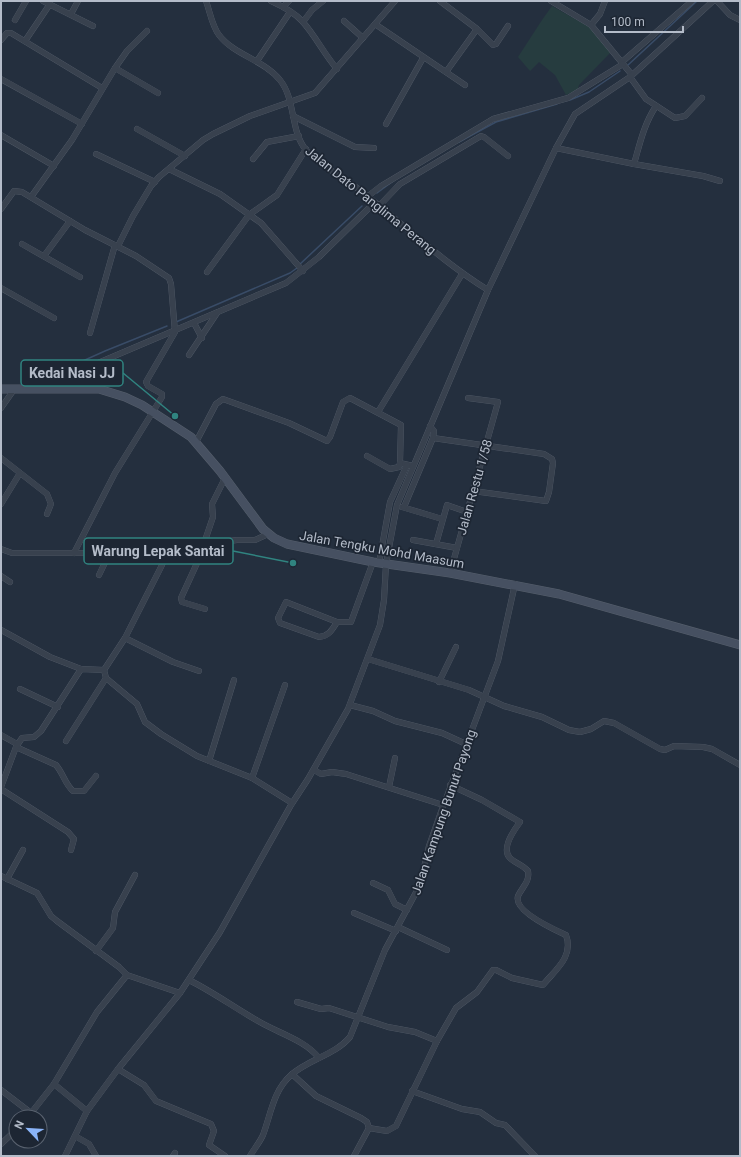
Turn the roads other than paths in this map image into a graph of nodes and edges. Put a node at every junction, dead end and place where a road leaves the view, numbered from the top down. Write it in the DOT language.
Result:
graph roads {
  1 [pos="26,1"];
  2 [pos="43,1"];
  3 [pos="78,1"];
  4 [pos="206,1"];
  5 [pos="271,1"];
  6 [pos="289,1"];
  7 [pos="323,1"];
  8 [pos="395,1"];
  9 [pos="440,1"];
  10 [pos="551,1"];
  11 [pos="599,1"];
  12 [pos="692,1"];
  13 [pos="713,1"];
  14 [pos="717,1"];
  15 [pos="605,3"];
  16 [pos="50,4"];
  17 [pos="283,7"];
  18 [pos="290,12"];
  19 [pos="71,14"];
  20 [pos="15,20"];
  21 [pos="740,20"];
  22 [pos="303,22"];
  23 [pos="344,22"];
  24 [pos="375,24"];
  25 [pos="591,25"];
  26 [pos="93,26"];
  27 [pos="508,26"];
  28 [pos="477,29"];
  29 [pos="147,31"];
  30 [pos="363,38"];
  31 [pos="1,40"];
  32 [pos="25,41"];
  33 [pos="423,58"];
  34 [pos="257,61"];
  35 [pos="622,63"];
  36 [pos="115,68"];
  37 [pos="337,69"];
  38 [pos="446,72"];
  39 [pos="631,76"];
  40 [pos="1,79"];
  41 [pos="465,85"];
  42 [pos="102,88"];
  43 [pos="158,93"];
  44 [pos="702,98"];
  45 [pos="290,102"];
  46 [pos="656,106"];
  47 [pos="293,116"];
  48 [pos="82,124"];
  49 [pos="386,124"];
  50 [pos="138,129"];
  51 [pos="1,135"];
  52 [pos="299,136"];
  53 [pos="374,148"];
  54 [pos="556,148"];
  55 [pos="306,149"];
  56 [pos="96,154"];
  57 [pos="185,156"];
  58 [pos="508,156"];
  59 [pos="253,159"];
  60 [pos="634,164"];
  61 [pos="54,166"];
  62 [pos="169,169"];
  63 [pos="720,181"];
  64 [pos="155,182"];
  65 [pos="367,197"];
  66 [pos="31,198"];
  67 [pos="376,204"];
  68 [pos="1,209"];
  69 [pos="249,215"];
  70 [pos="70,221"];
  71 [pos="22,244"];
  72 [pos="117,246"];
  73 [pos="44,256"];
  74 [pos="300,268"];
  75 [pos="207,272"];
  76 [pos="462,274"];
  77 [pos="80,277"];
  78 [pos="1,288"];
  79 [pos="488,290"];
  80 [pos="218,313"];
  81 [pos="54,318"];
  82 [pos="194,324"];
  83 [pos="175,332"];
  84 [pos="90,333"];
  85 [pos="202,338"];
  86 [pos="189,355"];
  87 [pos="53,388"];
  88 [pos="1,390"];
  89 [pos="13,391"];
  90 [pos="468,398"];
  91 [pos="1,408"];
  92 [pos="154,412"];
  93 [pos="378,412"];
  94 [pos="430,426"];
  95 [pos="433,438"];
  96 [pos="196,442"];
  97 [pos="486,445"];
  98 [pos="367,456"];
  99 [pos="1,458"];
  100 [pos="400,462"];
  101 [pos="410,466"];
  102 [pos="20,473"];
  103 [pos="225,478"];
  104 [pos="473,491"];
  105 [pos="1,504"];
  106 [pos="397,505"];
  107 [pos="404,507"];
  108 [pos="468,512"];
  109 [pos="47,514"];
  110 [pos="442,519"];
  111 [pos="268,534"];
  112 [pos="413,540"];
  113 [pos="436,544"];
  114 [pos="203,545"];
  115 [pos="457,548"];
  116 [pos="1,549"];
  117 [pos="168,550"];
  118 [pos="74,553"];
  119 [pos="107,558"];
  120 [pos="380,563"];
  121 [pos="450,573"];
  122 [pos="98,575"];
  123 [pos="1,576"];
  124 [pos="10,582"];
  125 [pos="515,584"];
  126 [pos="205,609"];
  127 [pos="337,622"];
  128 [pos="1,630"];
  129 [pos="124,638"];
  130 [pos="740,645"];
  131 [pos="456,647"];
  132 [pos="368,659"];
  133 [pos="81,669"];
  134 [pos="104,670"];
  135 [pos="199,671"];
  136 [pos="106,678"];
  137 [pos="234,680"];
  138 [pos="439,682"];
  139 [pos="285,685"];
  140 [pos="20,689"];
  141 [pos="485,697"];
  142 [pos="350,705"];
  143 [pos="58,706"];
  144 [pos="1,735"];
  145 [pos="66,741"];
  146 [pos="466,744"];
  147 [pos="16,745"];
  148 [pos="395,758"];
  149 [pos="209,761"];
  150 [pos="740,765"];
  151 [pos="314,770"];
  152 [pos="96,776"];
  153 [pos="252,778"];
  154 [pos="450,785"];
  155 [pos="389,787"];
  156 [pos="1,788"];
  157 [pos="292,803"];
  158 [pos="443,805"];
  159 [pos="23,850"];
  160 [pos="71,850"];
  161 [pos="1,876"];
  162 [pos="135,876"];
  163 [pos="7,879"];
  164 [pos="373,883"];
  165 [pos="407,910"];
  166 [pos="354,913"];
  167 [pos="397,929"];
  168 [pos="447,950"];
  169 [pos="96,951"];
  170 [pos="127,975"];
  171 [pos="189,980"];
  172 [pos="180,993"];
  173 [pos="297,1002"];
  174 [pos="359,1018"];
  175 [pos="437,1041"];
  176 [pos="319,1058"];
  177 [pos="118,1069"];
  178 [pos="292,1074"];
  179 [pos="54,1084"];
  180 [pos="1,1090"];
  181 [pos="412,1091"];
  182 [pos="22,1109"];
  183 [pos="34,1109"];
  184 [pos="88,1111"];
  185 [pos="369,1128"];
  186 [pos="75,1136"];
  187 [pos="65,1156"];
  188 [pos="96,1156"];
  189 [pos="225,1156"];
  190 [pos="250,1156"];
  191 [pos="354,1156"];
  192 [pos="535,1156"];
  1 -- 20 [label="street"];
  2 -- 16 [label="street"];
  3 -- 19 [label="street"];
  4 -- 34 [label="street, Jalan Dato Panglima Perang"];
  5 -- 17 [label="street"];
  6 -- 17 [label="street"];
  7 -- 22 [label="street"];
  8 -- 24 [label="street"];
  9 -- 28 [label="street"];
  10 -- 25 [label="street"];
  11 -- 15 [label="street"];
  12 -- 35 [label="street"];
  13 -- 39 [label="street"];
  14 -- 21 [label="street"];
  15 -- 25 [label="street"];
  16 -- 19 [label="street"];
  16 -- 32 [label="street"];
  17 -- 18 [label="street"];
  18 -- 22 [label="street"];
  18 -- 34 [label="street"];
  19 -- 26 [label="street"];
  22 -- 37 [label="street"];
  23 -- 30 [label="street"];
  24 -- 30 [label="street"];
  24 -- 33 [label="street"];
  25 -- 35 [label="street"];
  27 -- 28 [label="street"];
  28 -- 38 [label="street"];
  29 -- 36 [label="street"];
  30 -- 37 [label="street"];
  31 -- 32 [label="street"];
  32 -- 42 [label="street"];
  33 -- 38 [label="street"];
  33 -- 49 [label="street"];
  34 -- 45 [label="street, Jalan Dato Panglima Perang"];
  35 -- 39 [label="street"];
  35 -- 65 [label="street"];
  36 -- 42 [label="street"];
  36 -- 43 [label="street"];
  37 -- 45 [label="street"];
  38 -- 41 [label="street"];
  39 -- 46 [label="street"];
  39 -- 54 [label="street"];
  40 -- 48 [label="street"];
  42 -- 48 [label="street"];
  44 -- 46 [label="street"];
  45 -- 47 [label="street, Jalan Dato Panglima Perang"];
  45 -- 57 [label="street"];
  46 -- 60 [label="street"];
  47 -- 52 [label="street, Jalan Dato Panglima Perang"];
  47 -- 53 [label="street"];
  48 -- 61 [label="street"];
  50 -- 57 [label="street"];
  51 -- 61 [label="street"];
  52 -- 55 [label="street, Jalan Dato Panglima Perang"];
  52 -- 59 [label="street"];
  54 -- 60 [label="street"];
  54 -- 79 [label="street"];
  55 -- 65 [label="street, Jalan Dato Panglima Perang"];
  55 -- 69 [label="street"];
  56 -- 64 [label="street"];
  57 -- 62 [label="street"];
  58 -- 67 [label="street"];
  60 -- 63 [label="street"];
  61 -- 66 [label="street"];
  62 -- 64 [label="street"];
  62 -- 69 [label="street"];
  64 -- 72 [label="street"];
  65 -- 67 [label="street, Jalan Dato Panglima Perang"];
  66 -- 68 [label="street"];
  66 -- 70 [label="street"];
  67 -- 74 [label="street"];
  67 -- 76 [label="street, Jalan Dato Panglima Perang"];
  69 -- 74 [label="street"];
  69 -- 75 [label="street"];
  70 -- 72 [label="street"];
  70 -- 73 [label="street"];
  71 -- 73 [label="street"];
  72 -- 83 [label="street"];
  72 -- 84 [label="street"];
  73 -- 77 [label="street"];
  74 -- 80 [label="street"];
  76 -- 79 [label="street, Jalan Dato Panglima Perang"];
  76 -- 93 [label="street"];
  78 -- 81 [label="street"];
  79 -- 94 [label="street"];
  80 -- 82 [label="street"];
  80 -- 85 [label="street"];
  82 -- 83 [label="street"];
  82 -- 85 [label="street"];
  83 -- 87 [label="street"];
  83 -- 92 [label="street"];
  85 -- 86 [label="street"];
  87 -- 89 [label="main road, Jalan Tengku Mohd Maasum"];
  87 -- 92 [label="main road, Jalan Tengku Mohd Maasum"];
  88 -- 89 [label="main road, Jalan Tengku Mohd Maasum"];
  89 -- 91 [label="street"];
  90 -- 97 [label="street, Jalan Restu 1/58"];
  92 -- 96 [label="main road, Jalan Tengku Mohd Maasum"];
  92 -- 118 [label="street"];
  93 -- 96 [label="street"];
  93 -- 100 [label="street"];
  94 -- 95 [label="street"];
  94 -- 101 [label="street"];
  95 -- 97 [label="street"];
  95 -- 107 [label="street"];
  96 -- 103 [label="main road, Jalan Tengku Mohd Maasum"];
  97 -- 104 [label="street, Jalan Restu 1/58"];
  97 -- 104 [label="street"];
  98 -- 100 [label="street"];
  99 -- 102 [label="street"];
  100 -- 101 [label="street"];
  101 -- 106 [label="street"];
  101 -- 120 [label="street"];
  102 -- 105 [label="street"];
  102 -- 109 [label="street"];
  103 -- 111 [label="main road, Jalan Tengku Mohd Maasum"];
  103 -- 114 [label="street"];
  104 -- 108 [label="street, Jalan Restu 1/58"];
  106 -- 107 [label="street"];
  106 -- 120 [label="street"];
  107 -- 110 [label="street"];
  108 -- 110 [label="street"];
  108 -- 115 [label="street, Jalan Restu 1/58"];
  110 -- 113 [label="street"];
  111 -- 114 [label="street"];
  111 -- 120 [label="main road, Jalan Tengku Mohd Maasum"];
  112 -- 113 [label="street"];
  113 -- 115 [label="street"];
  114 -- 117 [label="street"];
  114 -- 126 [label="street"];
  115 -- 121 [label="street, Jalan Restu 1/58"];
  116 -- 118 [label="street"];
  117 -- 119 [label="street"];
  117 -- 129 [label="street"];
  118 -- 119 [label="street"];
  119 -- 122 [label="street"];
  120 -- 121 [label="main road, Jalan Tengku Mohd Maasum"];
  120 -- 127 [label="street"];
  120 -- 132 [label="street"];
  121 -- 125 [label="main road, Jalan Tengku Mohd Maasum"];
  123 -- 124 [label="street"];
  125 -- 130 [label="main road, Jalan Tengku Mohd Maasum"];
  125 -- 141 [label="street, Jalan Kampung Bunut Payong"];
  127 -- 127 [label="street"];
  128 -- 133 [label="street"];
  129 -- 134 [label="street"];
  129 -- 135 [label="street"];
  131 -- 138 [label="street"];
  132 -- 138 [label="street"];
  132 -- 142 [label="street"];
  133 -- 134 [label="street"];
  133 -- 143 [label="street"];
  134 -- 136 [label="street"];
  136 -- 145 [label="street"];
  136 -- 149 [label="street"];
  137 -- 149 [label="street"];
  138 -- 141 [label="street"];
  139 -- 153 [label="street"];
  140 -- 143 [label="street"];
  141 -- 146 [label="street, Jalan Kampung Bunut Payong"];
  141 -- 150 [label="street"];
  142 -- 146 [label="street"];
  142 -- 151 [label="street"];
  143 -- 147 [label="street"];
  144 -- 147 [label="street"];
  146 -- 154 [label="street, Jalan Kampung Bunut Payong"];
  147 -- 152 [label="street"];
  147 -- 156 [label="street"];
  148 -- 155 [label="street"];
  149 -- 153 [label="street"];
  151 -- 155 [label="street"];
  151 -- 157 [label="street"];
  153 -- 157 [label="street"];
  154 -- 158 [label="street, Jalan Kampung Bunut Payong"];
  154 -- 175 [label="street"];
  155 -- 158 [label="street"];
  156 -- 160 [label="street"];
  157 -- 171 [label="street"];
  158 -- 165 [label="street, Jalan Kampung Bunut Payong"];
  159 -- 163 [label="street"];
  161 -- 163 [label="street"];
  162 -- 169 [label="street"];
  163 -- 169 [label="street"];
  164 -- 165 [label="street"];
  165 -- 167 [label="street, Jalan Kampung Bunut Payong"];
  166 -- 167 [label="street"];
  167 -- 168 [label="street"];
  167 -- 174 [label="street, Jalan Kampung Bunut Payong"];
  169 -- 170 [label="street"];
  170 -- 172 [label="street"];
  170 -- 179 [label="street"];
  171 -- 172 [label="street"];
  171 -- 176 [label="street"];
  172 -- 177 [label="street"];
  173 -- 174 [label="street"];
  174 -- 175 [label="street"];
  174 -- 176 [label="street, Jalan Kampung Bunut Payong"];
  175 -- 181 [label="street"];
  176 -- 178 [label="street, Jalan Kampung Bunut Payong"];
  177 -- 184 [label="street"];
  177 -- 189 [label="street"];
  178 -- 185 [label="street"];
  178 -- 190 [label="street, Jalan Kampung Bunut Payong"];
  179 -- 183 [label="street"];
  179 -- 184 [label="street"];
  180 -- 182 [label="street"];
  181 -- 185 [label="street"];
  181 -- 192 [label="street"];
  184 -- 186 [label="street"];
  185 -- 191 [label="street"];
  186 -- 187 [label="street"];
  186 -- 188 [label="street"];
}
